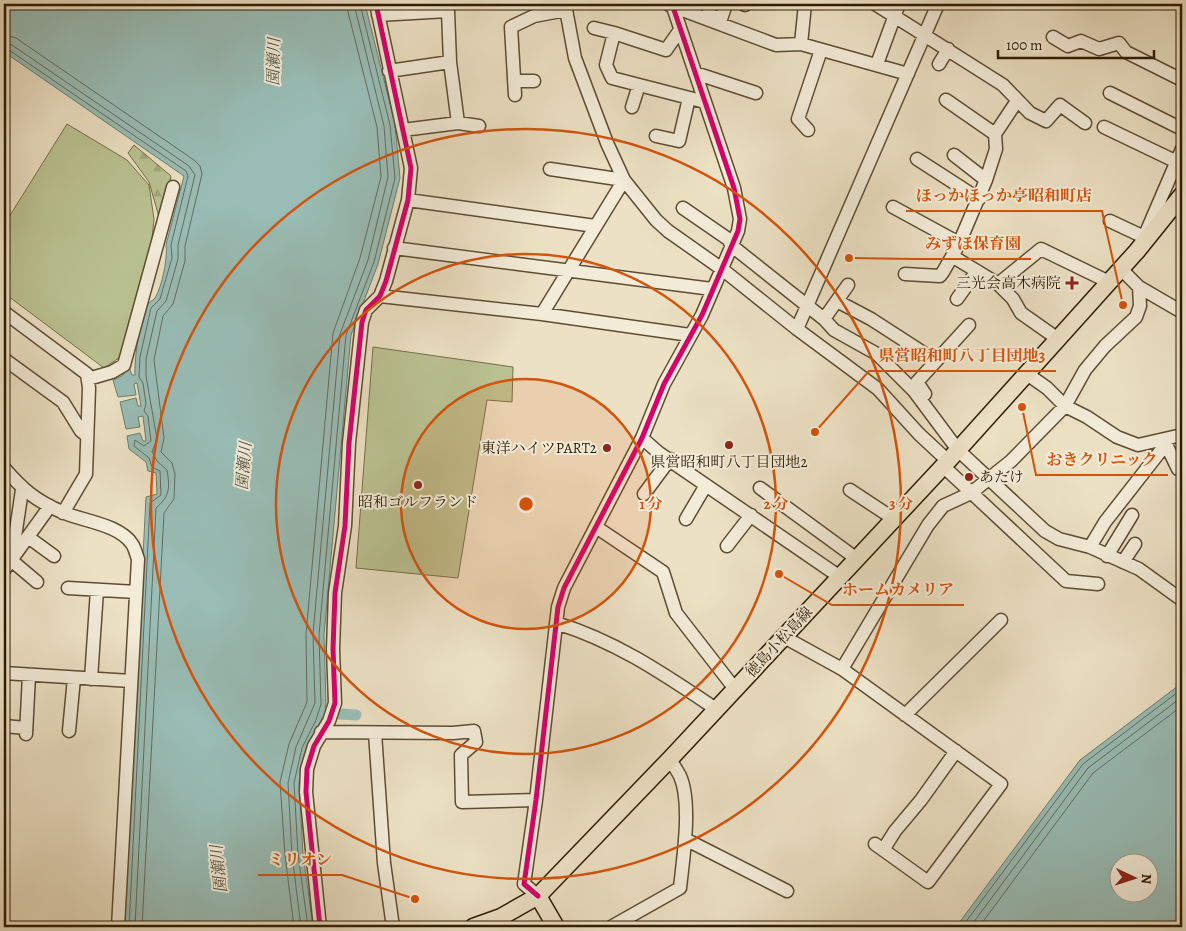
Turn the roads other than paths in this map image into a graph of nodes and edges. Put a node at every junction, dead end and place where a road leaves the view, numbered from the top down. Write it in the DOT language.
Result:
graph roads {
  1 [pos="672,4"];
  2 [pos="726,4"];
  3 [pos="805,4"];
  4 [pos="875,4"];
  5 [pos="899,4"];
  6 [pos="938,4"];
  7 [pos="565,7"];
  8 [pos="377,9"];
  9 [pos="894,16"];
  10 [pos="594,28"];
  11 [pos="680,30"];
  12 [pos="614,33"];
  13 [pos="925,35"];
  14 [pos="1053,37"];
  15 [pos="801,44"];
  16 [pos="948,49"];
  17 [pos="821,50"];
  18 [pos="450,62"];
  19 [pos="877,64"];
  20 [pos="939,64"];
  21 [pos="389,72"];
  22 [pos="695,73"];
  23 [pos="908,74"];
  24 [pos="514,80"];
  25 [pos="1182,80"];
  26 [pos="534,81"];
  27 [pos="639,85"];
  28 [pos="756,93"];
  29 [pos="1110,93"];
  30 [pos="515,95"];
  31 [pos="690,98"];
  32 [pos="946,100"];
  33 [pos="1017,101"];
  34 [pos="704,102"];
  35 [pos="632,107"];
  36 [pos="458,123"];
  37 [pos="1085,123"];
  38 [pos="480,126"];
  39 [pos="1104,127"];
  40 [pos="1182,129"];
  41 [pos="403,130"];
  42 [pos="808,130"];
  43 [pos="995,134"];
  44 [pos="656,136"];
  45 [pos="1182,149"];
  46 [pos="954,155"];
  47 [pos="917,160"];
  48 [pos="1177,162"];
  49 [pos="550,169"];
  50 [pos="624,180"];
  51 [pos="986,180"];
  52 [pos="173,187"];
  53 [pos="1182,195"];
  54 [pos="979,199"];
  55 [pos="408,200"];
  56 [pos="893,207"];
  57 [pos="682,208"];
  58 [pos="1110,221"];
  59 [pos="595,226"];
  60 [pos="960,242"];
  61 [pos="1141,244"];
  62 [pos="732,246"];
  63 [pos="394,248"];
  64 [pos="952,256"];
  65 [pos="722,269"];
  66 [pos="1121,269"];
  67 [pos="569,271"];
  68 [pos="977,271"];
  69 [pos="905,274"];
  70 [pos="1109,282"];
  71 [pos="998,284"];
  72 [pos="848,285"];
  73 [pos="1139,288"];
  74 [pos="712,289"];
  75 [pos="380,296"];
  76 [pos="956,299"];
  77 [pos="837,301"];
  78 [pos="806,307"];
  79 [pos="4,312"];
  80 [pos="1182,312"];
  81 [pos="542,314"];
  82 [pos="824,319"];
  83 [pos="969,325"];
  84 [pos="797,329"];
  85 [pos="690,336"];
  86 [pos="1058,339"];
  87 [pos="4,358"];
  88 [pos="936,362"];
  89 [pos="1027,374"];
  90 [pos="88,379"];
  91 [pos="1065,406"];
  92 [pos="1182,435"];
  93 [pos="87,436"];
  94 [pos="642,438"];
  95 [pos="1165,442"];
  96 [pos="954,455"];
  97 [pos="670,459"];
  98 [pos="4,468"];
  99 [pos="1178,469"];
  100 [pos="988,480"];
  101 [pos="706,485"];
  102 [pos="760,488"];
  103 [pos="22,490"];
  104 [pos="850,490"];
  105 [pos="972,493"];
  106 [pos="644,494"];
  107 [pos="50,506"];
  108 [pos="63,513"];
  109 [pos="751,515"];
  110 [pos="1132,515"];
  111 [pos="686,519"];
  112 [pos="894,519"];
  113 [pos="596,527"];
  114 [pos="1045,531"];
  115 [pos="28,537"];
  116 [pos="1135,544"];
  117 [pos="1030,545"];
  118 [pos="727,546"];
  119 [pos="1090,547"];
  120 [pos="54,556"];
  121 [pos="1107,556"];
  122 [pos="857,558"];
  123 [pos="7,562"];
  124 [pos="1123,562"];
  125 [pos="840,577"];
  126 [pos="37,582"];
  127 [pos="1098,584"];
  128 [pos="68,588"];
  129 [pos="97,590"];
  130 [pos="136,592"];
  131 [pos="1182,600"];
  132 [pos="1001,620"];
  133 [pos="556,623"];
  134 [pos="784,637"];
  135 [pos="842,669"];
  136 [pos="4,673"];
  137 [pos="29,675"];
  138 [pos="74,678"];
  139 [pos="91,678"];
  140 [pos="131,681"];
  141 [pos="735,689"];
  142 [pos="716,709"];
  143 [pos="905,715"];
  144 [pos="4,726"];
  145 [pos="325,727"];
  146 [pos="69,731"];
  147 [pos="375,733"];
  148 [pos="956,751"];
  149 [pos="670,759"];
  150 [pos="536,800"];
  151 [pos="685,839"];
  152 [pos="787,891"];
  153 [pos="536,898"];
  154 [pos="118,927"];
  155 [pos="320,927"];
  156 [pos="393,927"];
  157 [pos="473,927"];
  158 [pos="546,927"];
  159 [pos="556,927"];
  160 [pos="611,927"];
  1 -- 2 [label="street"];
  1 -- 11 [label="street"];
  1 -- 15 [label="street"];
  3 -- 15 [label="street"];
  4 -- 9 [label="street"];
  5 -- 9 [label="street"];
  6 -- 13 [label="street"];
  7 -- 24 [label="street"];
  7 -- 50 [label="street"];
  8 -- 18 [label="street"];
  8 -- 21 [label="street"];
  9 -- 13 [label="street"];
  9 -- 19 [label="street"];
  10 -- 12 [label="street"];
  11 -- 12 [label="street"];
  11 -- 22 [label="street"];
  12 -- 27 [label="street"];
  13 -- 16 [label="street"];
  13 -- 23 [label="street"];
  14 -- 25 [label="street"];
  15 -- 17 [label="street"];
  16 -- 20 [label="street"];
  16 -- 33 [label="street"];
  17 -- 19 [label="street"];
  17 -- 42 [label="street"];
  18 -- 21 [label="street"];
  18 -- 36 [label="street"];
  19 -- 23 [label="street"];
  21 -- 41 [label="street"];
  22 -- 28 [label="street"];
  22 -- 34 [label="street"];
  23 -- 78 [label="street"];
  24 -- 26 [label="street"];
  24 -- 30 [label="street"];
  27 -- 31 [label="street"];
  27 -- 35 [label="street"];
  29 -- 40 [label="street"];
  31 -- 34 [label="street"];
  31 -- 44 [label="street"];
  32 -- 43 [label="street"];
  33 -- 37 [label="street"];
  33 -- 43 [label="street"];
  34 -- 62 [label="street"];
  36 -- 38 [label="street"];
  36 -- 41 [label="street"];
  39 -- 48 [label="street"];
  41 -- 55 [label="street"];
  43 -- 51 [label="street"];
  45 -- 48 [label="street"];
  46 -- 51 [label="street"];
  47 -- 54 [label="street"];
  48 -- 61 [label="street"];
  49 -- 50 [label="street"];
  50 -- 59 [label="street"];
  50 -- 65 [label="street"];
  51 -- 54 [label="street"];
  52 -- 90 [label="street"];
  53 -- 61 [label="main road, 徳島小松島線"];
  54 -- 60 [label="street"];
  55 -- 59 [label="street"];
  55 -- 63 [label="street"];
  56 -- 60 [label="street"];
  57 -- 62 [label="street"];
  58 -- 61 [label="street"];
  59 -- 67 [label="street"];
  60 -- 64 [label="street"];
  61 -- 66 [label="main road, 徳島小松島線"];
  62 -- 65 [label="street"];
  62 -- 78 [label="street"];
  63 -- 67 [label="street"];
  63 -- 75 [label="street"];
  64 -- 68 [label="street"];
  64 -- 69 [label="street"];
  65 -- 74 [label="street"];
  65 -- 84 [label="street"];
  66 -- 70 [label="main road, 徳島小松島線"];
  66 -- 73 [label="street"];
  67 -- 74 [label="street"];
  67 -- 81 [label="street"];
  68 -- 71 [label="street"];
  68 -- 76 [label="street"];
  70 -- 71 [label="street"];
  70 -- 86 [label="main road, 徳島小松島線"];
  71 -- 86 [label="street"];
  72 -- 77 [label="street"];
  73 -- 80 [label="street"];
  73 -- 91 [label="street"];
  74 -- 85 [label="street"];
  75 -- 81 [label="street"];
  75 -- 145 [label="street"];
  77 -- 82 [label="street"];
  77 -- 88 [label="street"];
  78 -- 82 [label="street"];
  78 -- 84 [label="street"];
  79 -- 90 [label="street"];
  81 -- 85 [label="street"];
  82 -- 96 [label="street"];
  83 -- 88 [label="street"];
  84 -- 96 [label="street"];
  85 -- 94 [label="street"];
  86 -- 89 [label="main road, 徳島小松島線"];
  87 -- 93 [label="street"];
  88 -- 96 [label="street"];
  89 -- 91 [label="street"];
  89 -- 96 [label="main road, 徳島小松島線"];
  90 -- 93 [label="street"];
  91 -- 95 [label="street"];
  91 -- 100 [label="street"];
  92 -- 95 [label="street"];
  93 -- 108 [label="street"];
  94 -- 97 [label="street"];
  94 -- 113 [label="street"];
  95 -- 99 [label="street"];
  95 -- 119 [label="street"];
  96 -- 100 [label="street"];
  96 -- 105 [label="street"];
  96 -- 112 [label="main road, 徳島小松島線"];
  97 -- 101 [label="street"];
  97 -- 106 [label="street"];
  98 -- 103 [label="street"];
  100 -- 105 [label="street"];
  100 -- 114 [label="street"];
  101 -- 109 [label="street"];
  101 -- 111 [label="street"];
  102 -- 122 [label="street"];
  103 -- 107 [label="street"];
  103 -- 123 [label="street"];
  104 -- 112 [label="street"];
  105 -- 117 [label="street"];
  105 -- 135 [label="street"];
  107 -- 108 [label="street"];
  107 -- 115 [label="street"];
  108 -- 130 [label="street"];
  109 -- 118 [label="street"];
  109 -- 125 [label="street"];
  110 -- 121 [label="street"];
  112 -- 122 [label="main road, 徳島小松島線"];
  113 -- 133 [label="street"];
  113 -- 141 [label="street"];
  114 -- 117 [label="street"];
  114 -- 119 [label="street"];
  115 -- 120 [label="street"];
  115 -- 123 [label="street"];
  116 -- 124 [label="street"];
  117 -- 127 [label="street"];
  119 -- 121 [label="street"];
  121 -- 124 [label="street"];
  122 -- 125 [label="main road, 徳島小松島線"];
  123 -- 126 [label="street"];
  124 -- 131 [label="street"];
  125 -- 134 [label="main road, 徳島小松島線"];
  128 -- 129 [label="street"];
  129 -- 130 [label="street"];
  129 -- 139 [label="street"];
  130 -- 140 [label="street"];
  132 -- 143 [label="street"];
  133 -- 142 [label="street"];
  133 -- 150 [label="street"];
  134 -- 135 [label="street"];
  134 -- 141 [label="main road, 徳島小松島線"];
  135 -- 143 [label="street"];
  136 -- 137 [label="street"];
  137 -- 138 [label="street"];
  137 -- 144 [label="street"];
  138 -- 139 [label="street"];
  138 -- 146 [label="street"];
  139 -- 140 [label="street"];
  140 -- 154 [label="street"];
  141 -- 142 [label="main road, 徳島小松島線"];
  142 -- 149 [label="main road, 徳島小松島線"];
  143 -- 148 [label="street"];
  145 -- 147 [label="street"];
  145 -- 155 [label="street"];
  147 -- 150 [label="street"];
  147 -- 156 [label="street"];
  148 -- 148 [label="street"];
  149 -- 151 [label="street"];
  149 -- 153 [label="main road, 徳島小松島線"];
  150 -- 153 [label="street"];
  151 -- 152 [label="street"];
  151 -- 160 [label="street"];
  153 -- 157 [label="main road, 徳島小松島線"];
  153 -- 158 [label="main road"];
  153 -- 159 [label="main road"];
}
